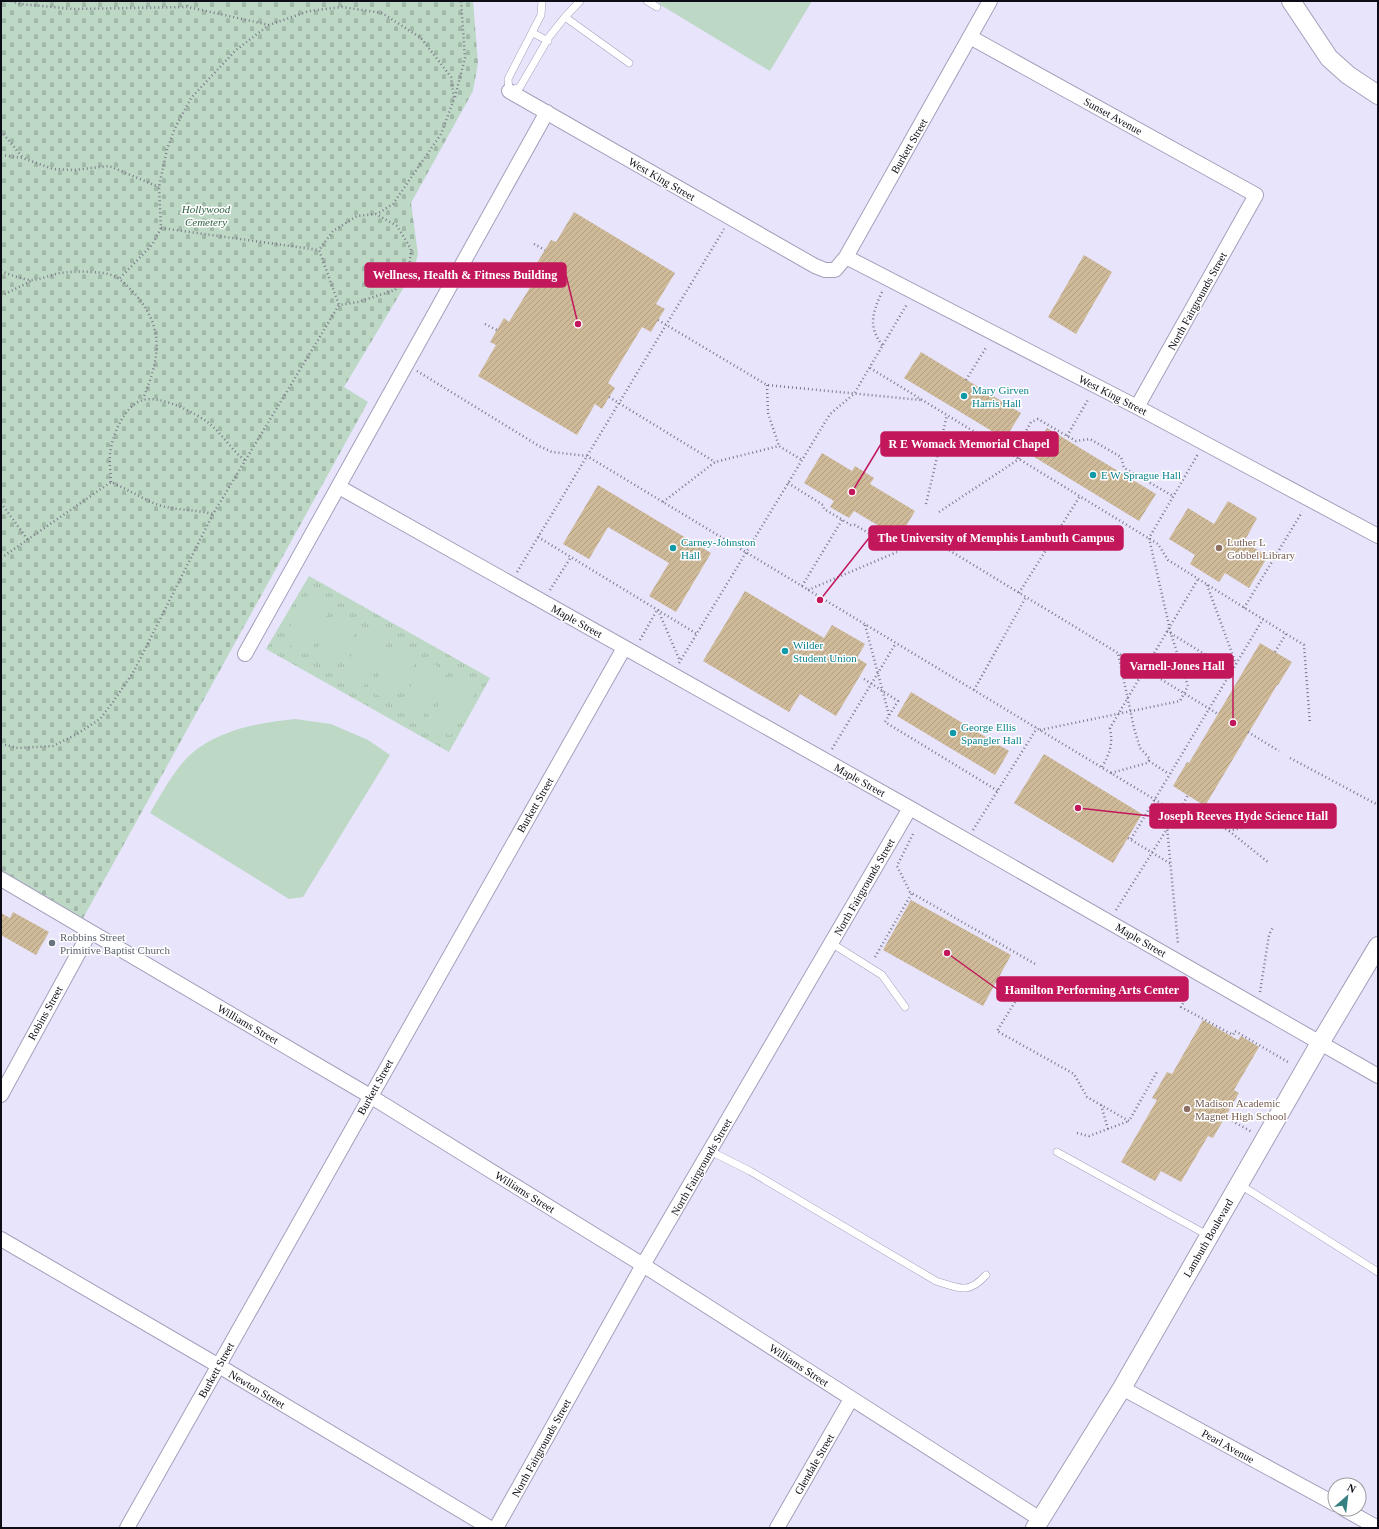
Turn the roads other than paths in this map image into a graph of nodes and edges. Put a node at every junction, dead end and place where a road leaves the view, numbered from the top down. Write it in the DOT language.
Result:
graph roads {
  1 [pos="542,1"];
  2 [pos="580,1"];
  3 [pos="647,1"];
  4 [pos="990,1"];
  5 [pos="1291,1"];
  6 [pos="657,7"];
  7 [pos="565,17"];
  8 [pos="533,33"];
  9 [pos="970,37"];
  10 [pos="548,41"];
  11 [pos="629,63"];
  12 [pos="509,91"];
  13 [pos="1378,95"];
  14 [pos="547,112"];
  15 [pos="1256,194"];
  16 [pos="846,257"];
  17 [pos="815,266"];
  18 [pos="1137,407"];
  19 [pos="339,487"];
  20 [pos="1378,536"];
  21 [pos="624,648"];
  22 [pos="245,654"];
  23 [pos="910,808"];
  24 [pos="1,879"];
  25 [pos="90,932"];
  26 [pos="831,943"];
  27 [pos="1378,946"];
  28 [pos="905,1007"];
  29 [pos="1320,1043"];
  30 [pos="1378,1076"];
  31 [pos="1,1095"];
  32 [pos="370,1096"];
  33 [pos="710,1151"];
  34 [pos="1057,1152"];
  35 [pos="1239,1184"];
  36 [pos="1209,1236"];
  37 [pos="1,1239"];
  38 [pos="643,1265"];
  39 [pos="1378,1272"];
  40 [pos="986,1275"];
  41 [pos="218,1366"];
  42 [pos="1122,1388"];
  43 [pos="851,1399"];
  44 [pos="1327,1500"];
  45 [pos="1358,1517"];
  46 [pos="1038,1524"];
  47 [pos="128,1528"];
  48 [pos="490,1528"];
  49 [pos="496,1528"];
  50 [pos="777,1528"];
  51 [pos="1378,1528"];
  1 -- 8 [label="lane"];
  2 -- 7 [label="lane"];
  3 -- 6 [label="lane"];
  4 -- 9 [label="street, Burkett Street"];
  5 -- 13 [label="street"];
  7 -- 10 [label="lane"];
  7 -- 11 [label="lane"];
  8 -- 10 [label="lane"];
  8 -- 12 [label="lane"];
  9 -- 15 [label="street, Sunset Avenue"];
  9 -- 16 [label="street, Burkett Street"];
  10 -- 12 [label="lane"];
  12 -- 14 [label="street, West King Street"];
  14 -- 17 [label="street, West King Street"];
  14 -- 19 [label="street"];
  15 -- 18 [label="street, North Fairgrounds Street"];
  16 -- 17 [label="street, Burkett Street"];
  16 -- 18 [label="street, West King Street"];
  18 -- 20 [label="street, West King Street"];
  19 -- 21 [label="street, Maple Street"];
  19 -- 22 [label="street"];
  21 -- 23 [label="street, Maple Street"];
  21 -- 32 [label="street, Burkett Street"];
  23 -- 26 [label="street, North Fairgrounds Street"];
  23 -- 29 [label="street, Maple Street"];
  24 -- 25 [label="street, Williams Street"];
  25 -- 31 [label="street, Robins Street"];
  25 -- 32 [label="street, Williams Street"];
  26 -- 28 [label="lane"];
  26 -- 33 [label="street, North Fairgrounds Street"];
  27 -- 29 [label="street, Lambuth Boulevard"];
  29 -- 30 [label="street, Maple Street"];
  29 -- 35 [label="street, Lambuth Boulevard"];
  32 -- 38 [label="street, Williams Street"];
  32 -- 41 [label="street, Burkett Street"];
  33 -- 38 [label="street, North Fairgrounds Street"];
  33 -- 40 [label="lane"];
  34 -- 36 [label="lane"];
  35 -- 36 [label="street, Lambuth Boulevard"];
  35 -- 39 [label="lane"];
  36 -- 42 [label="street, Lambuth Boulevard"];
  37 -- 41 [label="street, Newton Street"];
  38 -- 43 [label="street, Williams Street"];
  38 -- 49 [label="street, North Fairgrounds Street"];
  41 -- 47 [label="street, Burkett Street"];
  41 -- 48 [label="street, Newton Street"];
  42 -- 44 [label="street, Pearl Avenue"];
  42 -- 46 [label="street, Lambuth Boulevard"];
  43 -- 46 [label="street, Williams Street"];
  43 -- 50 [label="street, Glendale Street"];
  45 -- 51 [label="street"];
}
